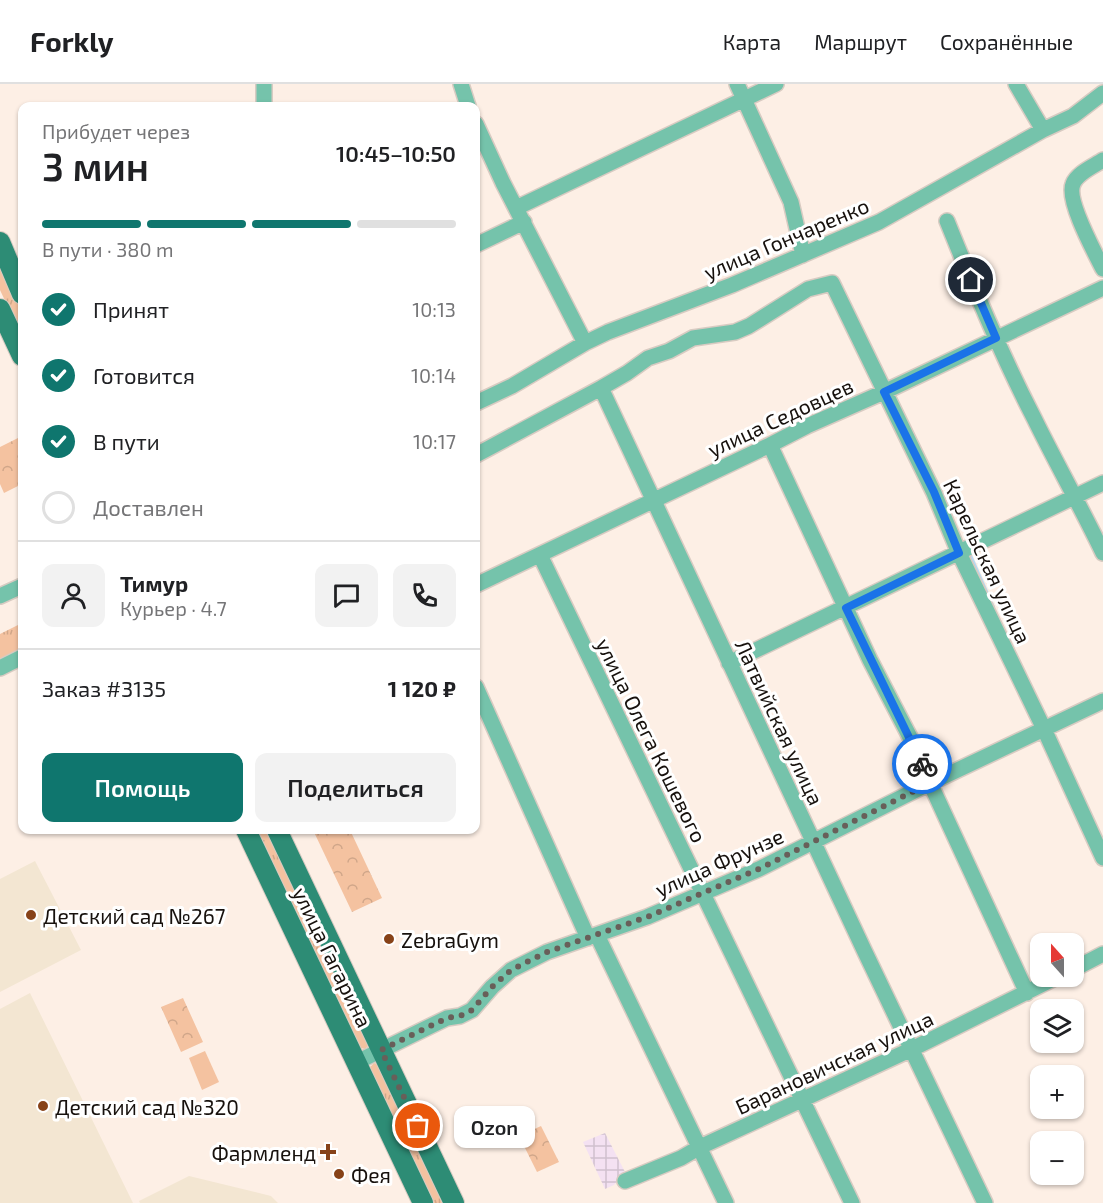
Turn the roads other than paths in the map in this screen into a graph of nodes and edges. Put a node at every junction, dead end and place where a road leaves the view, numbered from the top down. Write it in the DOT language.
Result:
graph roads {
  1 [pos="264,84"];
  2 [pos="461,84"];
  3 [pos="737,84"];
  4 [pos="776,84"];
  5 [pos="1016,84"];
  6 [pos="1103,93"];
  7 [pos="744,99"];
  8 [pos="264,102"];
  9 [pos="467,102"];
  10 [pos="1043,130"];
  11 [pos="480,132"];
  12 [pos="1103,160"];
  13 [pos="516,208"];
  14 [pos="947,221"];
  15 [pos="524,222"];
  16 [pos="0,242"];
  17 [pos="480,243"];
  18 [pos="803,255"];
  19 [pos="1103,269"];
  20 [pos="18,285"];
  21 [pos="1103,288"];
  22 [pos="0,309"];
  23 [pos="996,338"];
  24 [pos="585,343"];
  25 [pos="18,347"];
  26 [pos="601,388"];
  27 [pos="884,392"];
  28 [pos="480,402"];
  29 [pos="770,445"];
  30 [pos="480,454"];
  31 [pos="1103,483"];
  32 [pos="1076,496"];
  33 [pos="653,502"];
  34 [pos="959,553"];
  35 [pos="1103,553"];
  36 [pos="540,555"];
  37 [pos="480,583"];
  38 [pos="18,588"];
  39 [pos="0,596"];
  40 [pos="846,608"];
  41 [pos="18,659"];
  42 [pos="729,663"];
  43 [pos="0,668"];
  44 [pos="480,696"];
  45 [pos="1103,701"];
  46 [pos="1044,729"];
  47 [pos="930,783"];
  48 [pos="248,834"];
  49 [pos="279,834"];
  50 [pos="814,842"];
  51 [pos="1103,858"];
  52 [pos="702,894"];
  53 [pos="592,936"];
  54 [pos="1103,954"];
  55 [pos="1084,964"];
  56 [pos="1038,987"];
  57 [pos="1027,993"];
  58 [pos="912,1049"];
  59 [pos="381,1050"];
  60 [pos="357,1062"];
  61 [pos="804,1100"];
  62 [pos="700,1147"];
  63 [pos="625,1181"];
  64 [pos="423,1203"];
  65 [pos="454,1203"];
  66 [pos="726,1203"];
  67 [pos="852,1203"];
  68 [pos="985,1203"];
  1 -- 8 [label="street"];
  2 -- 9 [label="street"];
  3 -- 7 [label="street"];
  4 -- 7 [label="street"];
  5 -- 10 [label="street"];
  6 -- 10 [label="street, улица Гончаренко"];
  7 -- 13 [label="street"];
  7 -- 18 [label="street"];
  10 -- 18 [label="street, улица Гончаренко"];
  11 -- 13 [label="street"];
  12 -- 19 [label="street"];
  13 -- 15 [label="street"];
  14 -- 23 [label="street"];
  15 -- 17 [label="street"];
  15 -- 24 [label="street"];
  16 -- 20 [label="main road"];
  18 -- 24 [label="street, улица Гончаренко"];
  21 -- 23 [label="street, улица Седовцев"];
  22 -- 25 [label="main road"];
  23 -- 27 [label="street, улица Седовцев"];
  23 -- 32 [label="street"];
  24 -- 28 [label="street, улица Гончаренко"];
  26 -- 27 [label="street, Карельская улица"];
  26 -- 30 [label="street"];
  26 -- 33 [label="street, Латвийская улица"];
  27 -- 29 [label="street, улица Седовцев"];
  27 -- 34 [label="street, Карельская улица"];
  29 -- 33 [label="street, улица Седовцев"];
  29 -- 40 [label="street"];
  31 -- 32 [label="street"];
  32 -- 34 [label="street"];
  32 -- 35 [label="street"];
  33 -- 36 [label="street, улица Седовцев"];
  33 -- 42 [label="street, Латвийская улица"];
  34 -- 40 [label="street"];
  34 -- 46 [label="street, Карельская улица"];
  36 -- 37 [label="street, улица Седовцев"];
  36 -- 52 [label="street, улица Олега Кошевого"];
  38 -- 39 [label="street"];
  40 -- 42 [label="street"];
  40 -- 47 [label="street"];
  41 -- 43 [label="street"];
  42 -- 50 [label="street, Латвийская улица"];
  44 -- 53 [label="street"];
  45 -- 46 [label="street, улица Фрунзе"];
  46 -- 47 [label="street, улица Фрунзе"];
  46 -- 51 [label="street, Карельская улица"];
  47 -- 50 [label="street, улица Фрунзе"];
  47 -- 57 [label="street"];
  48 -- 60 [label="main road, улица Гагарина"];
  49 -- 59 [label="main road, улица Гагарина"];
  50 -- 52 [label="street, улица Фрунзе"];
  50 -- 58 [label="street, Латвийская улица"];
  52 -- 53 [label="street, улица Фрунзе"];
  52 -- 61 [label="street, улица Олега Кошевого"];
  53 -- 59 [label="street, улица Фрунзе"];
  53 -- 62 [label="street"];
  54 -- 55 [label="street"];
  56 -- 57 [label="street, Барановичская улица"];
  57 -- 58 [label="street, Барановичская улица"];
  58 -- 61 [label="street, Барановичская улица"];
  58 -- 68 [label="street, Латвийская улица"];
  59 -- 60 [label="street, улица Фрунзе"];
  59 -- 65 [label="main road, улица Гагарина"];
  60 -- 64 [label="main road, улица Гагарина"];
  61 -- 62 [label="street, Барановичская улица"];
  61 -- 67 [label="street, улица Олега Кошевого"];
  62 -- 63 [label="street, Барановичская улица"];
  62 -- 66 [label="street"];
}
